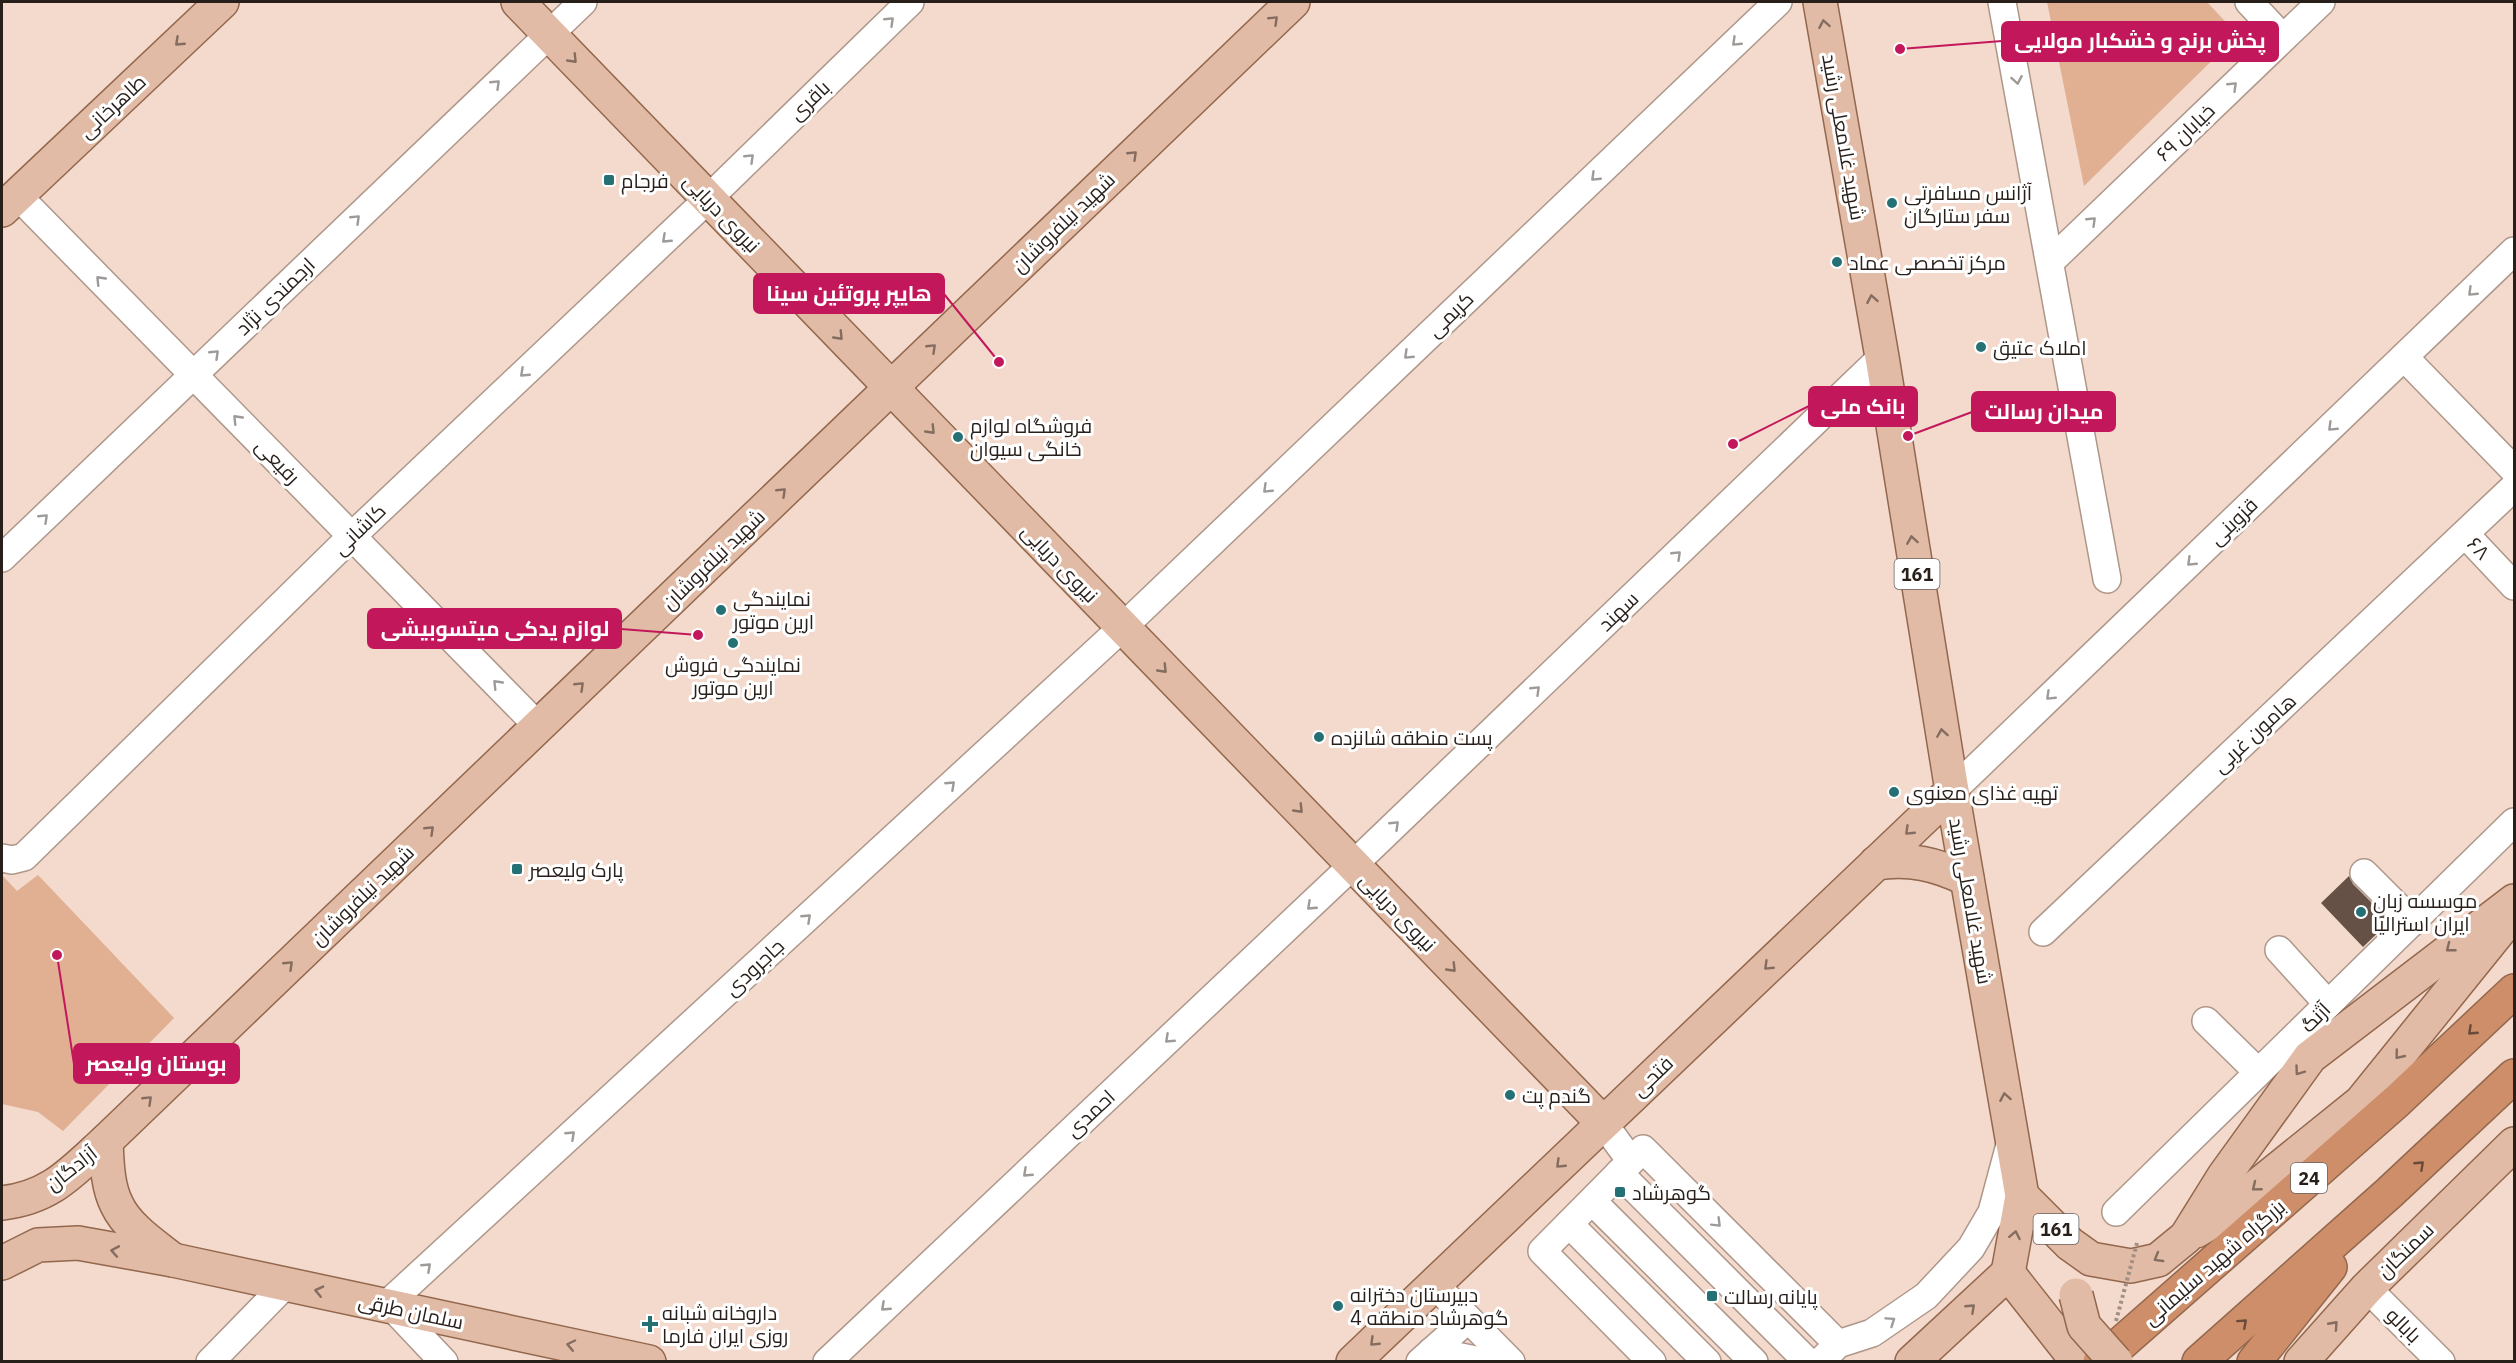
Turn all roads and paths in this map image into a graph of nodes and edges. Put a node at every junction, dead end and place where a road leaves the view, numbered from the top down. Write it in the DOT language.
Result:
graph roads {
  1 [pos="222,2"];
  2 [pos="518,2"];
  3 [pos="583,2"];
  4 [pos="910,2"];
  5 [pos="1293,2"];
  6 [pos="1778,2"];
  7 [pos="1820,2"];
  8 [pos="2002,2"];
  9 [pos="2249,2"];
  10 [pos="2321,2"];
  11 [pos="549,34"];
  12 [pos="2283,38"];
  13 [pos="709,198"];
  14 [pos="9,203"];
  15 [pos="2514,251"];
  16 [pos="2050,262"];
  17 [pos="1882,357"];
  18 [pos="2404,357"];
  19 [pos="193,375"];
  20 [pos="890,388"];
  21 [pos="2514,470"];
  22 [pos="2514,487"];
  23 [pos="2465,534"];
  24 [pos="352,536"];
  25 [pos="2,558"];
  26 [pos="2107,579"];
  27 [pos="2514,586"];
  28 [pos="1123,627"];
  29 [pos="538,726"];
  30 [pos="1952,790"];
  31 [pos="2514,822"];
  32 [pos="7,859"];
  33 [pos="1876,863"];
  34 [pos="1353,865"];
  35 [pos="2364,873"];
  36 [pos="1967,879"];
  37 [pos="2514,902"];
  38 [pos="2514,911"];
  39 [pos="2413,922"];
  40 [pos="2043,932"];
  41 [pos="2279,950"];
  42 [pos="2514,991"];
  43 [pos="2328,1004"];
  44 [pos="2206,1021"];
  45 [pos="2258,1072"];
  46 [pos="2514,1076"];
  47 [pos="1603,1123"];
  48 [pos="2012,1138"];
  49 [pos="106,1141"];
  50 [pos="2514,1144"];
  51 [pos="1625,1167"];
  52 [pos="2389,1193"];
  53 [pos="2022,1196"];
  54 [pos="1592,1201"];
  55 [pos="2,1203"];
  56 [pos="2116,1212"];
  57 [pos="1569,1224"];
  58 [pos="2186,1237"];
  59 [pos="2137,1243"];
  60 [pos="2091,1259"];
  61 [pos="173,1260"];
  62 [pos="2,1263"];
  63 [pos="2008,1273"];
  64 [pos="286,1284"];
  65 [pos="1434,1284"];
  66 [pos="2367,1288"];
  67 [pos="388,1307"];
  68 [pos="1461,1325"];
  69 [pos="2114,1329"];
  70 [pos="1486,1350"];
  71 [pos="1829,1353"];
  72 [pos="2072,1355"];
  73 [pos="1426,1356"];
  74 [pos="210,1362"];
  75 [pos="444,1362"];
  76 [pos="649,1362"];
  77 [pos="827,1362"];
  78 [pos="1353,1362"];
  79 [pos="1511,1362"];
  80 [pos="1652,1362"];
  81 [pos="1707,1362"];
  82 [pos="1754,1362"];
  83 [pos="1808,1362"];
  84 [pos="1912,1362"];
  85 [pos="2100,1362"];
  86 [pos="2116,1362"];
  87 [pos="2199,1362"];
  88 [pos="2254,1362"];
  89 [pos="2301,1362"];
  90 [pos="2441,1362"];
  1 -- 14 [label="main road, طاهرخانی, one-way"];
  2 -- 11 [label="main road, نیروی دریایی"];
  3 -- 11 [label="street, ارجمندی نژاد"];
  13 -- 4 [label="street, باقری, one-way"];
  20 -- 5 [label="main road, شهید نیلفروشان, one-way"];
  6 -- 28 [label="street, کریمی, one-way"];
  17 -- 7 [label="main road, شهید غلامعلی رشید / 161, one-way"];
  8 -- 16 [label="street, one-way"];
  9 -- 12 [label="street"];
  10 -- 12 [label="street, خیابان ۶۹"];
  11 -- 13 [label="main road, نیروی دریایی, one-way"];
  19 -- 11 [label="street, ارجمندی نژاد, one-way"];
  16 -- 12 [label="street, خیابان ۶۹, one-way"];
  13 -- 20 [label="main road, نیروی دریایی, one-way"];
  13 -- 24 [label="street, کاشانی, one-way"];
  19 -- 14 [label="street, رفیعی, one-way"];
  15 -- 18 [label="street, قزوینی, one-way"];
  16 -- 26 [label="street"];
  30 -- 17 [label="main road, شهید غلامعلی رشید / 161, one-way"];
  34 -- 17 [label="street, سهند, one-way"];
  18 -- 21 [label="street"];
  18 -- 30 [label="street, قزوینی, one-way"];
  24 -- 19 [label="street, رفیعی, one-way"];
  25 -- 19 [label="street, ارجمندی نژاد, one-way"];
  20 -- 28 [label="main road, نیروی دریایی, one-way"];
  29 -- 20 [label="main road, شهید نیلفروشان, one-way"];
  22 -- 23 [label="street, ۶۸"];
  23 -- 27 [label="street, ۶۸"];
  23 -- 40 [label="street, هامون غربی"];
  29 -- 24 [label="street, رفیعی, one-way"];
  24 -- 32 [label="street, کاشانی"];
  28 -- 34 [label="main road, نیروی دریایی, one-way"];
  67 -- 28 [label="street, جاجرودی, one-way"];
  49 -- 29 [label="main road, شهید نیلفروشان, one-way"];
  30 -- 33 [label="main road, فتحی, one-way"];
  30 -- 36 [label="main road, شهید غلامعلی رشید / 161"];
  31 -- 39 [label="street, آژنگ"];
  33 -- 36 [label="main road"];
  33 -- 47 [label="main road, فتحی, one-way"];
  34 -- 47 [label="main road, نیروی دریایی, one-way"];
  34 -- 77 [label="street, احمدی, one-way"];
  35 -- 39 [label="street"];
  48 -- 36 [label="main road, شهید غلامعلی رشید / 161, one-way"];
  37 -- 58 [label="main road, one-way"];
  38 -- 58 [label="main road, one-way"];
  39 -- 43 [label="street, آژنگ"];
  41 -- 43 [label="street"];
  42 -- 85 [label="highway, بزرگراه شهید سلیمانی / 24, one-way"];
  43 -- 45 [label="street, آژنگ"];
  44 -- 45 [label="street"];
  45 -- 56 [label="street, آژنگ"];
  52 -- 46 [label="highway, one-way"];
  47 -- 51 [label="street"];
  47 -- 65 [label="main road, فتحی, one-way"];
  48 -- 53 [label="main road, شهید غلامعلی رشید / 161"];
  71 -- 48 [label="street, one-way"];
  49 -- 55 [label="main road, آزادگان"];
  49 -- 61 [label="main road"];
  50 -- 66 [label="main road, سمنگان"];
  51 -- 54 [label="street"];
  51 -- 71 [label="street, one-way"];
  51 -- 83 [label="street"];
  87 -- 52 [label="highway, one-way"];
  52 -- 88 [label="highway"];
  53 -- 60 [label="main road, 161"];
  63 -- 53 [label="main road, شهید غلامعلی رشید / 161, one-way"];
  54 -- 57 [label="street"];
  54 -- 82 [label="street"];
  57 -- 80 [label="street"];
  57 -- 81 [label="street"];
  58 -- 60 [label="main road, one-way"];
  59 -- 69 [label="path, bridge"];
  60 -- 86 [label="main road, bridge"];
  61 -- 62 [label="main road, سلمان طرقی, one-way"];
  61 -- 64 [label="main road, سلمان طرقی"];
  63 -- 72 [label="main road"];
  84 -- 63 [label="main road, one-way"];
  67 -- 64 [label="main road, سلمان طرقی, one-way"];
  64 -- 74 [label="street"];
  65 -- 68 [label="street"];
  65 -- 78 [label="main road, فتحی, one-way"];
  89 -- 66 [label="main road, سمنگان, one-way"];
  66 -- 90 [label="street, بابالو"];
  67 -- 75 [label="street"];
  76 -- 67 [label="main road, سلمان طرقی, one-way"];
  68 -- 70 [label="street"];
  68 -- 73 [label="street"];
  70 -- 73 [label="street"];
  70 -- 79 [label="street"];
}
